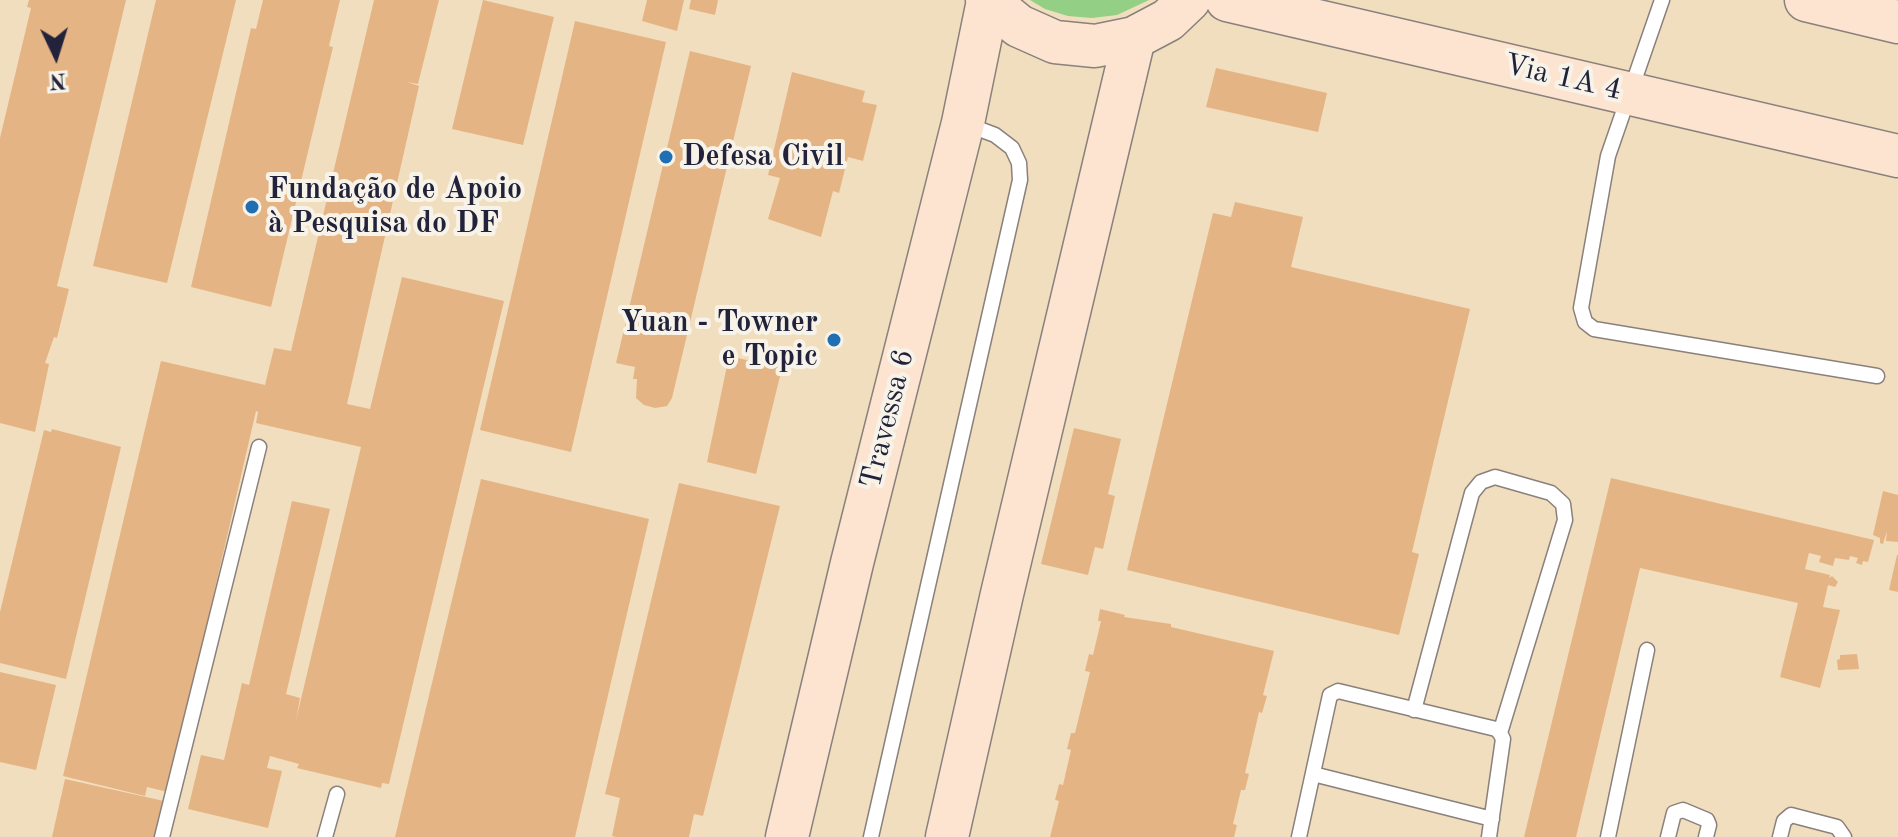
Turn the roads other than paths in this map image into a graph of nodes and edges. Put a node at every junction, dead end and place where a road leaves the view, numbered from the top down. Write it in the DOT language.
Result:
graph roads {
  1 [pos="1189,0"];
  2 [pos="1227,0"];
  3 [pos="1662,0"];
  4 [pos="1806,0"];
  5 [pos="988,1"];
  6 [pos="1898,22"];
  7 [pos="1134,38"];
  8 [pos="1631,94"];
  9 [pos="963,123"];
  10 [pos="1898,156"];
  11 [pos="1877,376"];
  12 [pos="259,447"];
  13 [pos="1647,650"];
  14 [pos="1414,710"];
  15 [pos="1500,733"];
  16 [pos="1313,774"];
  17 [pos="337,794"];
  18 [pos="1492,819"];
  19 [pos="162,837"];
  20 [pos="325,837"];
  21 [pos="787,837"];
  22 [pos="871,837"];
  23 [pos="947,837"];
  24 [pos="1299,837"];
  25 [pos="1489,837"];
  26 [pos="1608,837"];
  27 [pos="1668,837"];
  28 [pos="1706,837"];
  29 [pos="1780,837"];
  30 [pos="1844,837"];
  1 -- 7 [label="main road"];
  2 -- 8 [label="main road, Via 1A 4"];
  3 -- 8 [label="lane"];
  4 -- 6 [label="main road"];
  5 -- 7 [label="main road"];
  5 -- 9 [label="main road, Travessa 6"];
  7 -- 23 [label="main road"];
  8 -- 10 [label="main road, Via 1A 4"];
  8 -- 11 [label="lane"];
  9 -- 21 [label="main road, Travessa 6"];
  9 -- 22 [label="lane"];
  12 -- 19 [label="lane"];
  13 -- 26 [label="lane"];
  14 -- 15 [label="lane"];
  14 -- 15 [label="lane"];
  14 -- 16 [label="lane"];
  15 -- 18 [label="lane"];
  16 -- 18 [label="lane"];
  16 -- 24 [label="lane"];
  17 -- 20 [label="lane"];
  18 -- 25 [label="lane"];
  27 -- 28 [label="lane"];
  29 -- 30 [label="lane"];
}
